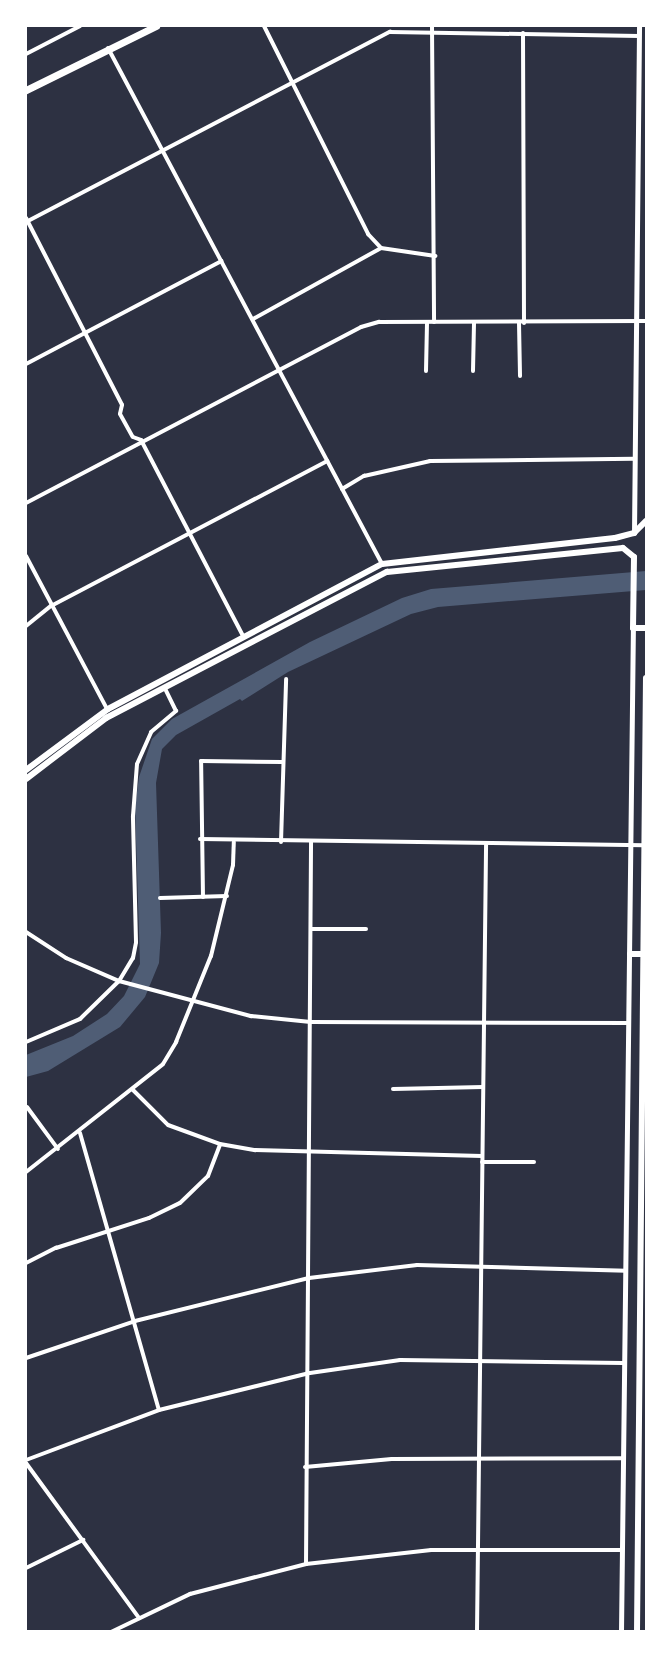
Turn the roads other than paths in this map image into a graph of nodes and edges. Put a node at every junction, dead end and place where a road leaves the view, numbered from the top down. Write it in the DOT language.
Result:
graph roads {
  1 [pos="80,26"];
  2 [pos="156,26"];
  3 [pos="264,26"];
  4 [pos="639,26"];
  5 [pos="432,28"];
  6 [pos="523,33"];
  7 [pos="639,36"];
  8 [pos="108,48"];
  9 [pos="26,54"];
  10 [pos="293,84"];
  11 [pos="26,90"];
  12 [pos="161,153"];
  13 [pos="26,221"];
  14 [pos="381,248"];
  15 [pos="435,256"];
  16 [pos="221,261"];
  17 [pos="253,319"];
  18 [pos="636,321"];
  19 [pos="646,321"];
  20 [pos="427,322"];
  21 [pos="434,322"];
  22 [pos="474,323"];
  23 [pos="521,323"];
  24 [pos="84,333"];
  25 [pos="26,364"];
  26 [pos="278,369"];
  27 [pos="426,371"];
  28 [pos="473,371"];
  29 [pos="520,376"];
  30 [pos="141,440"];
  31 [pos="634,459"];
  32 [pos="327,461"];
  33 [pos="342,489"];
  34 [pos="26,503"];
  35 [pos="646,521"];
  36 [pos="634,533"];
  37 [pos="189,535"];
  38 [pos="26,556"];
  39 [pos="382,564"];
  40 [pos="51,606"];
  41 [pos="26,626"];
  42 [pos="633,628"];
  43 [pos="646,628"];
  44 [pos="243,636"];
  45 [pos="210,654"];
  46 [pos="214,661"];
  47 [pos="646,678"];
  48 [pos="285,679"];
  49 [pos="165,688"];
  50 [pos="646,689"];
  51 [pos="108,709"];
  52 [pos="282,762"];
  53 [pos="26,770"];
  54 [pos="26,779"];
  55 [pos="200,839"];
  56 [pos="234,842"];
  57 [pos="281,842"];
  58 [pos="311,842"];
  59 [pos="486,845"];
  60 [pos="631,845"];
  61 [pos="645,845"];
  62 [pos="227,896"];
  63 [pos="202,897"];
  64 [pos="160,898"];
  65 [pos="311,929"];
  66 [pos="366,929"];
  67 [pos="26,932"];
  68 [pos="630,954"];
  69 [pos="642,954"];
  70 [pos="121,982"];
  71 [pos="194,1000"];
  72 [pos="311,1022"];
  73 [pos="483,1022"];
  74 [pos="630,1023"];
  75 [pos="26,1042"];
  76 [pos="483,1087"];
  77 [pos="393,1089"];
  78 [pos="133,1090"];
  79 [pos="27,1107"];
  80 [pos="80,1133"];
  81 [pos="220,1144"];
  82 [pos="58,1149"];
  83 [pos="307,1151"];
  84 [pos="482,1156"];
  85 [pos="482,1162"];
  86 [pos="534,1162"];
  87 [pos="26,1172"];
  88 [pos="108,1230"];
  89 [pos="26,1263"];
  90 [pos="482,1266"];
  91 [pos="626,1271"];
  92 [pos="309,1278"];
  93 [pos="135,1321"];
  94 [pos="26,1358"];
  95 [pos="481,1361"];
  96 [pos="623,1363"];
  97 [pos="310,1373"];
  98 [pos="159,1410"];
  99 [pos="623,1458"];
  100 [pos="481,1459"];
  101 [pos="26,1462"];
  102 [pos="305,1467"];
  103 [pos="83,1539"];
  104 [pos="478,1549"];
  105 [pos="624,1550"];
  106 [pos="306,1564"];
  107 [pos="26,1568"];
  108 [pos="139,1618"];
  109 [pos="111,1632"];
  110 [pos="477,1632"];
  111 [pos="621,1632"];
  112 [pos="638,1632"];
  1 -- 9 [label="street"];
  2 -- 8 [label="highway"];
  3 -- 10 [label="street"];
  4 -- 7 [label="street"];
  5 -- 6 [label="street"];
  5 -- 10 [label="street"];
  5 -- 15 [label="street"];
  6 -- 7 [label="street"];
  6 -- 23 [label="street"];
  7 -- 18 [label="street"];
  8 -- 11 [label="highway"];
  8 -- 12 [label="street"];
  10 -- 12 [label="street"];
  10 -- 14 [label="street"];
  12 -- 13 [label="street"];
  12 -- 16 [label="street"];
  13 -- 24 [label="street"];
  14 -- 15 [label="street"];
  14 -- 17 [label="street"];
  15 -- 21 [label="street"];
  16 -- 17 [label="street"];
  16 -- 24 [label="street"];
  17 -- 26 [label="street"];
  18 -- 19 [label="street"];
  18 -- 23 [label="street"];
  18 -- 31 [label="street"];
  20 -- 21 [label="street"];
  20 -- 26 [label="street"];
  20 -- 27 [label="street"];
  21 -- 22 [label="street"];
  22 -- 23 [label="street"];
  22 -- 28 [label="street"];
  23 -- 29 [label="street"];
  24 -- 25 [label="street"];
  24 -- 30 [label="street"];
  26 -- 30 [label="street"];
  26 -- 32 [label="street"];
  30 -- 34 [label="street"];
  30 -- 37 [label="street"];
  31 -- 33 [label="street"];
  31 -- 36 [label="street"];
  32 -- 33 [label="street"];
  32 -- 37 [label="street"];
  33 -- 39 [label="street"];
  35 -- 36 [label="main road"];
  36 -- 39 [label="main road"];
  37 -- 40 [label="street"];
  37 -- 44 [label="street"];
  38 -- 40 [label="street"];
  39 -- 44 [label="main road"];
  40 -- 41 [label="street"];
  40 -- 51 [label="street"];
  42 -- 43 [label="main road"];
  42 -- 46 [label="main road"];
  42 -- 60 [label="street"];
  44 -- 45 [label="main road"];
  45 -- 46 [label="main road"];
  45 -- 51 [label="main road"];
  46 -- 49 [label="main road"];
  47 -- 50 [label="main road"];
  48 -- 52 [label="street"];
  49 -- 54 [label="main road"];
  49 -- 70 [label="street"];
  50 -- 61 [label="main road"];
  51 -- 53 [label="main road"];
  52 -- 55 [label="street"];
  52 -- 57 [label="street"];
  55 -- 56 [label="street"];
  55 -- 63 [label="street"];
  56 -- 57 [label="street"];
  56 -- 62 [label="street"];
  57 -- 58 [label="street"];
  58 -- 59 [label="street"];
  58 -- 65 [label="street"];
  59 -- 60 [label="street"];
  59 -- 73 [label="street"];
  60 -- 61 [label="street"];
  60 -- 68 [label="street"];
  61 -- 69 [label="main road"];
  62 -- 63 [label="street"];
  62 -- 71 [label="street"];
  63 -- 64 [label="street"];
  65 -- 66 [label="street"];
  65 -- 72 [label="street"];
  67 -- 70 [label="street"];
  68 -- 69 [label="main road"];
  68 -- 74 [label="street"];
  69 -- 112 [label="main road"];
  70 -- 71 [label="street"];
  70 -- 75 [label="street"];
  71 -- 72 [label="street"];
  71 -- 78 [label="street"];
  72 -- 73 [label="street"];
  72 -- 83 [label="street"];
  73 -- 74 [label="street"];
  73 -- 76 [label="street"];
  74 -- 91 [label="street"];
  76 -- 77 [label="street"];
  76 -- 84 [label="street"];
  78 -- 80 [label="street"];
  78 -- 81 [label="street"];
  79 -- 82 [label="street"];
  80 -- 82 [label="street"];
  80 -- 88 [label="street"];
  81 -- 83 [label="street"];
  81 -- 88 [label="street"];
  82 -- 87 [label="street"];
  83 -- 84 [label="street"];
  83 -- 92 [label="street"];
  84 -- 85 [label="street"];
  85 -- 86 [label="street"];
  85 -- 90 [label="street"];
  88 -- 89 [label="street"];
  88 -- 93 [label="street"];
  90 -- 91 [label="street"];
  90 -- 92 [label="street"];
  90 -- 95 [label="street"];
  91 -- 96 [label="street"];
  92 -- 93 [label="street"];
  92 -- 97 [label="street"];
  93 -- 94 [label="street"];
  93 -- 98 [label="street"];
  95 -- 96 [label="street"];
  95 -- 97 [label="street"];
  95 -- 100 [label="street"];
  96 -- 99 [label="street"];
  97 -- 98 [label="street"];
  97 -- 102 [label="street"];
  98 -- 101 [label="street"];
  99 -- 100 [label="street"];
  99 -- 105 [label="street"];
  100 -- 102 [label="street"];
  100 -- 104 [label="street"];
  101 -- 103 [label="street"];
  102 -- 106 [label="street"];
  103 -- 107 [label="street"];
  103 -- 108 [label="street"];
  104 -- 105 [label="street"];
  104 -- 106 [label="street"];
  104 -- 110 [label="street"];
  105 -- 111 [label="street"];
  106 -- 108 [label="street"];
  108 -- 109 [label="street"];
}
